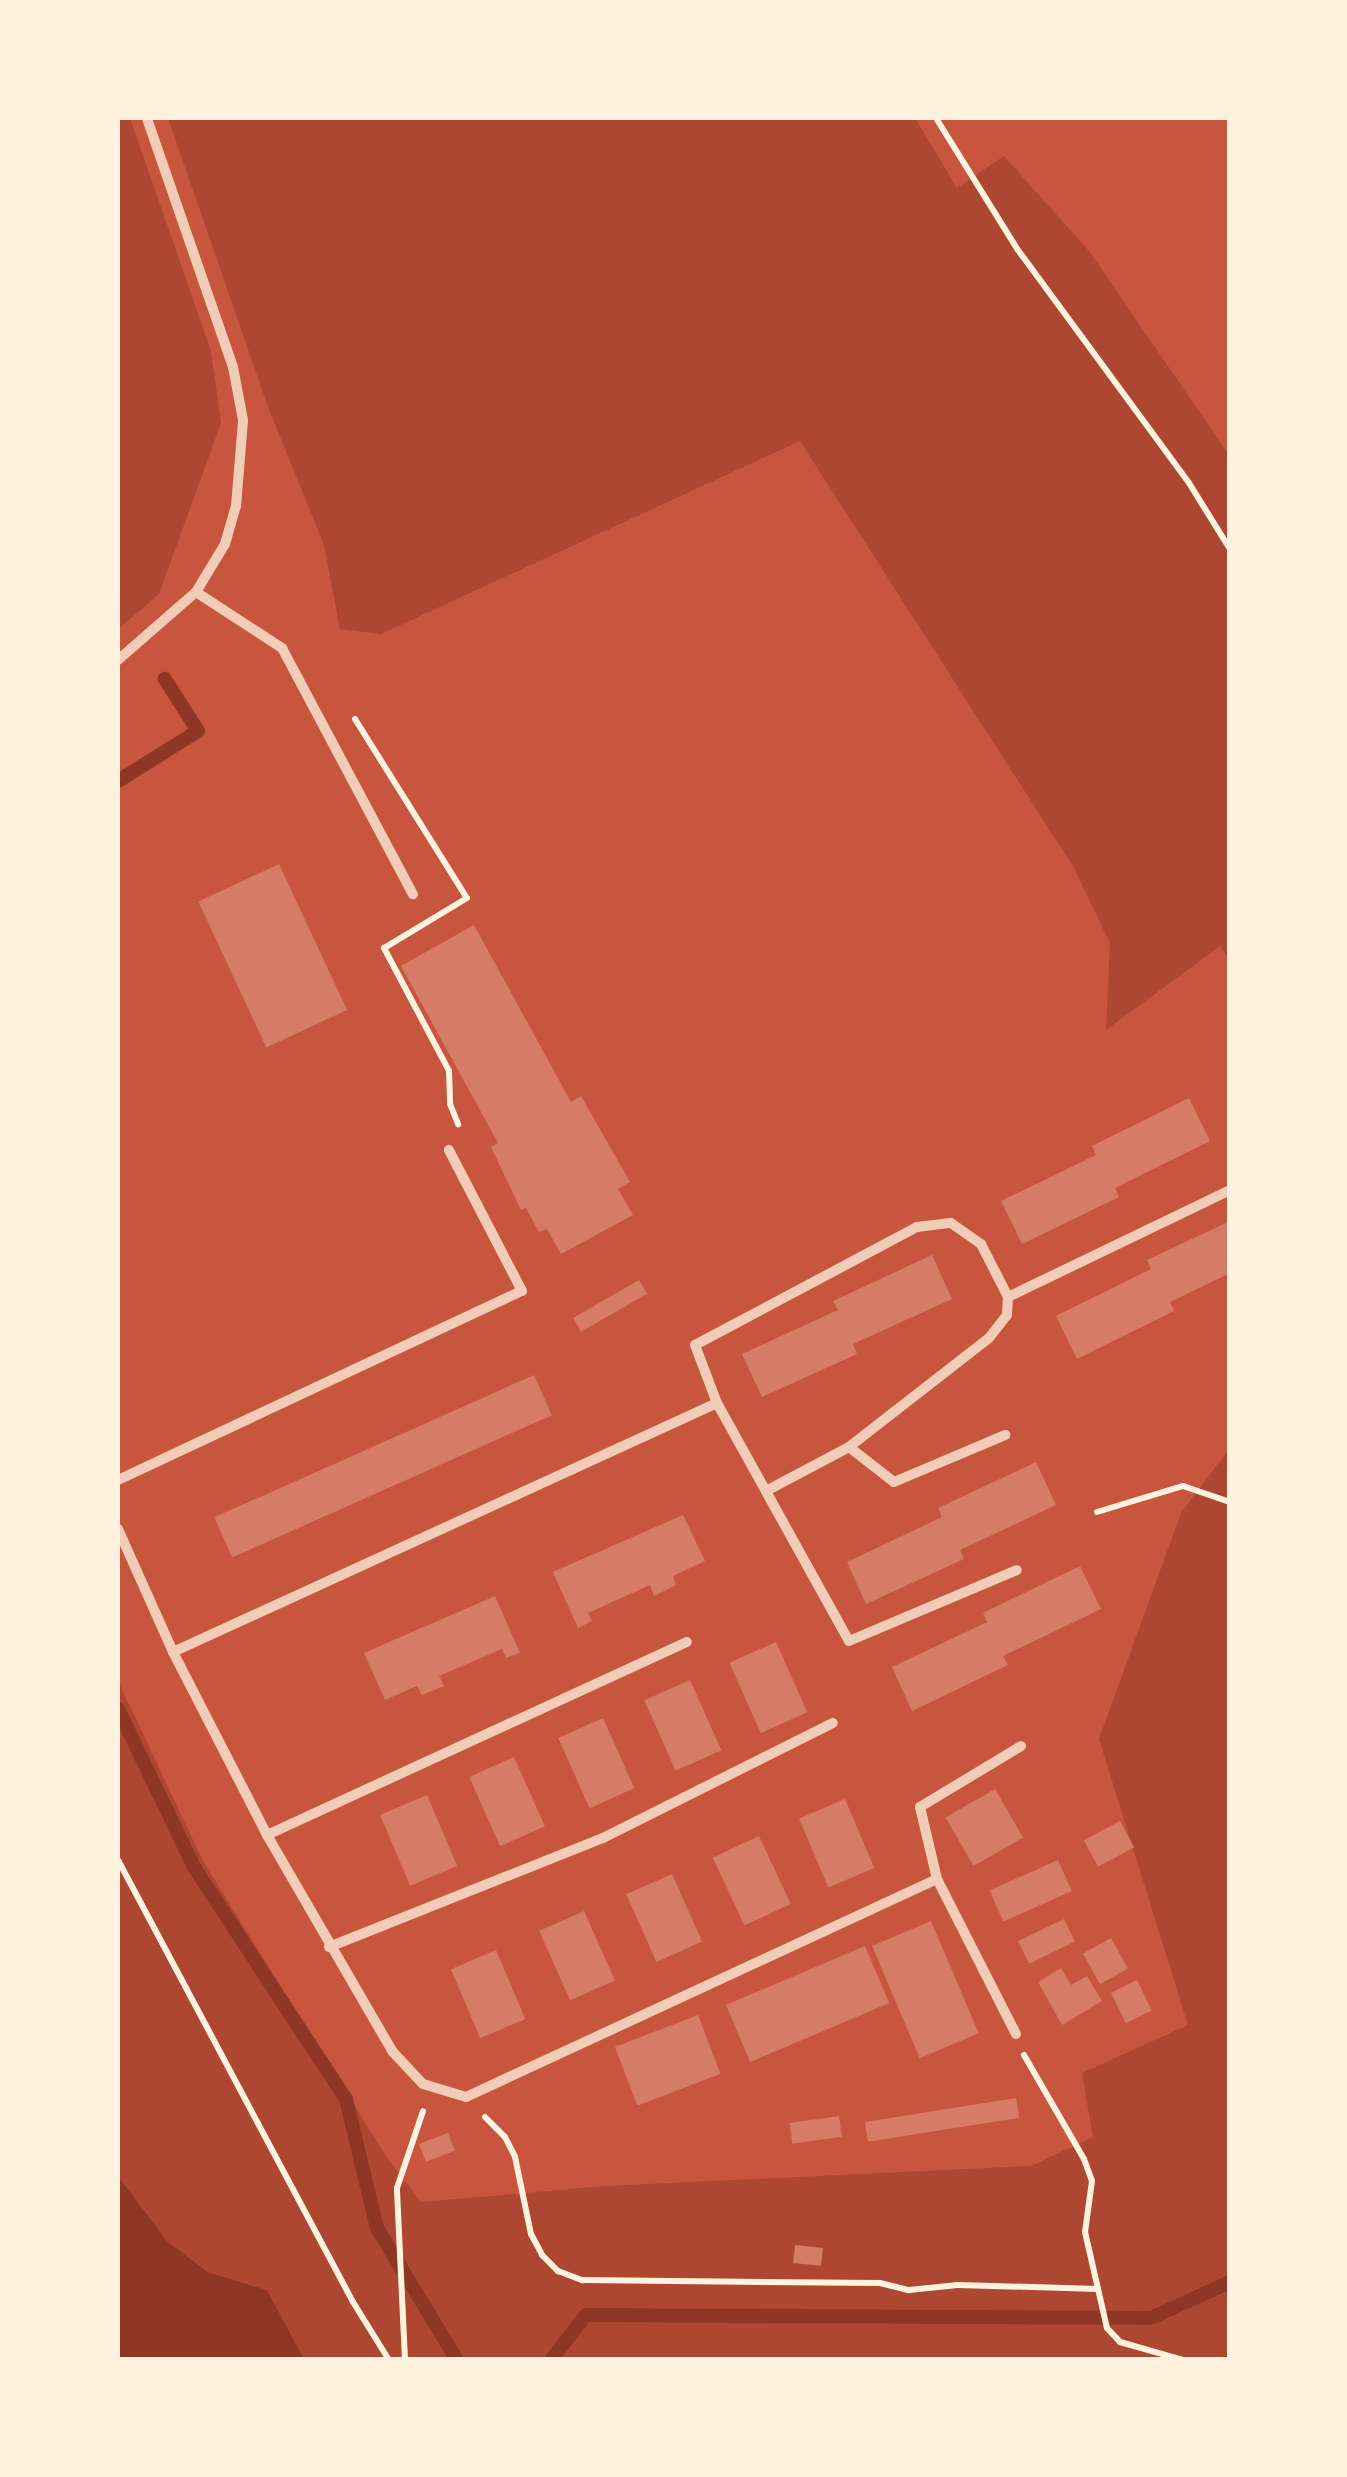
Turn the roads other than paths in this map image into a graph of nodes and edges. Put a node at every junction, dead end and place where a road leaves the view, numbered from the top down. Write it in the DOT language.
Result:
graph roads {
  1 [pos="146,118"];
  2 [pos="196,592"];
  3 [pos="118,660"];
  4 [pos="413,894"];
  5 [pos="450,1150"];
  6 [pos="1230,1190"];
  7 [pos="1008,1297"];
  8 [pos="717,1403"];
  9 [pos="1005,1435"];
  10 [pos="849,1447"];
  11 [pos="118,1480"];
  12 [pos="766,1491"];
  13 [pos="118,1529"];
  14 [pos="1017,1570"];
  15 [pos="687,1642"];
  16 [pos="172,1652"];
  17 [pos="833,1722"];
  18 [pos="1020,1746"];
  19 [pos="266,1834"];
  20 [pos="936,1879"];
  21 [pos="329,1947"];
  22 [pos="1016,2034"];
  1 -- 2 [label="street"];
  2 -- 3 [label="street"];
  2 -- 4 [label="street"];
  5 -- 11 [label="street"];
  6 -- 7 [label="street"];
  7 -- 8 [label="street"];
  7 -- 10 [label="street"];
  8 -- 12 [label="street"];
  8 -- 16 [label="street"];
  9 -- 10 [label="street"];
  10 -- 12 [label="street"];
  12 -- 14 [label="street"];
  13 -- 16 [label="street"];
  15 -- 19 [label="street"];
  16 -- 19 [label="street"];
  17 -- 21 [label="street"];
  18 -- 20 [label="street"];
  19 -- 21 [label="street"];
  20 -- 21 [label="street"];
  20 -- 22 [label="street"];
}
